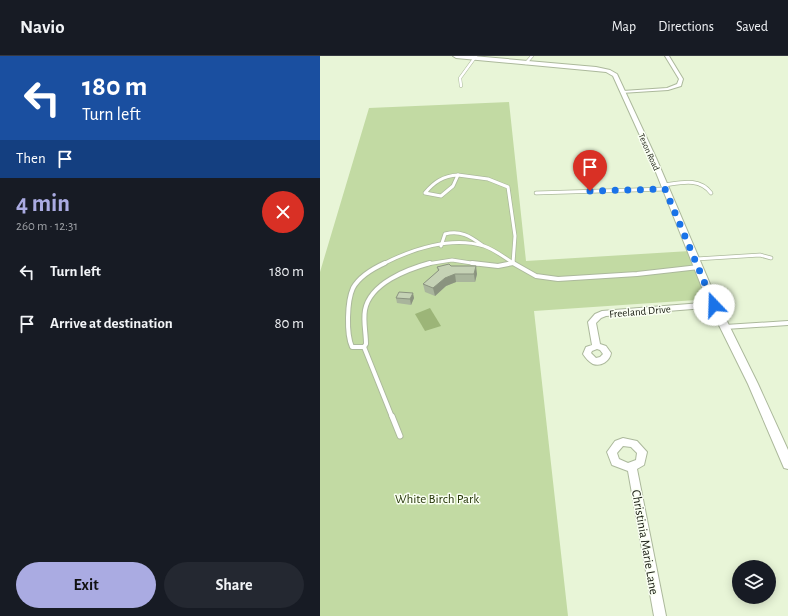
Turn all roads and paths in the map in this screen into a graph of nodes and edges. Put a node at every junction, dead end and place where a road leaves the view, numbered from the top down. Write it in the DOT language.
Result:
graph roads {
  1 [pos="456,56"];
  2 [pos="532,56"];
  3 [pos="667,56"];
  4 [pos="475,57"];
  5 [pos="526,63"];
  6 [pos="461,86"];
  7 [pos="623,92"];
  8 [pos="458,175"];
  9 [pos="664,187"];
  10 [pos="536,193"];
  11 [pos="711,193"];
  12 [pos="441,246"];
  13 [pos="484,246"];
  14 [pos="696,258"];
  15 [pos="771,258"];
  16 [pos="513,264"];
  17 [pos="699,267"];
  18 [pos="714,305"];
  19 [pos="788,323"];
  20 [pos="725,327"];
  21 [pos="596,346"];
  22 [pos="364,347"];
  23 [pos="400,436"];
  24 [pos="788,464"];
  25 [pos="632,467"];
  26 [pos="660,616"];
  1 -- 4 [label="street, Teson Road"];
  2 -- 5 [label="lane"];
  3 -- 7 [label="street"];
  4 -- 5 [label="street, Teson Road"];
  4 -- 6 [label="lane"];
  5 -- 7 [label="street, Teson Road"];
  7 -- 9 [label="street, Teson Road"];
  8 -- 8 [label="lane"];
  8 -- 16 [label="lane"];
  9 -- 10 [label="lane"];
  9 -- 11 [label="lane"];
  9 -- 14 [label="street, Teson Road"];
  12 -- 13 [label="lane"];
  12 -- 13 [label="lane"];
  12 -- 22 [label="lane"];
  13 -- 16 [label="lane"];
  14 -- 15 [label="lane"];
  14 -- 17 [label="street, Teson Road"];
  16 -- 17 [label="lane"];
  16 -- 22 [label="lane"];
  17 -- 18 [label="street, Teson Road"];
  18 -- 20 [label="street, Teson Road"];
  18 -- 21 [label="street, Freeland Drive"];
  19 -- 20 [label="lane"];
  20 -- 24 [label="street, Teson Road"];
  22 -- 23 [label="lane"];
  25 -- 26 [label="street, Christinia Marie Lane"];
}
